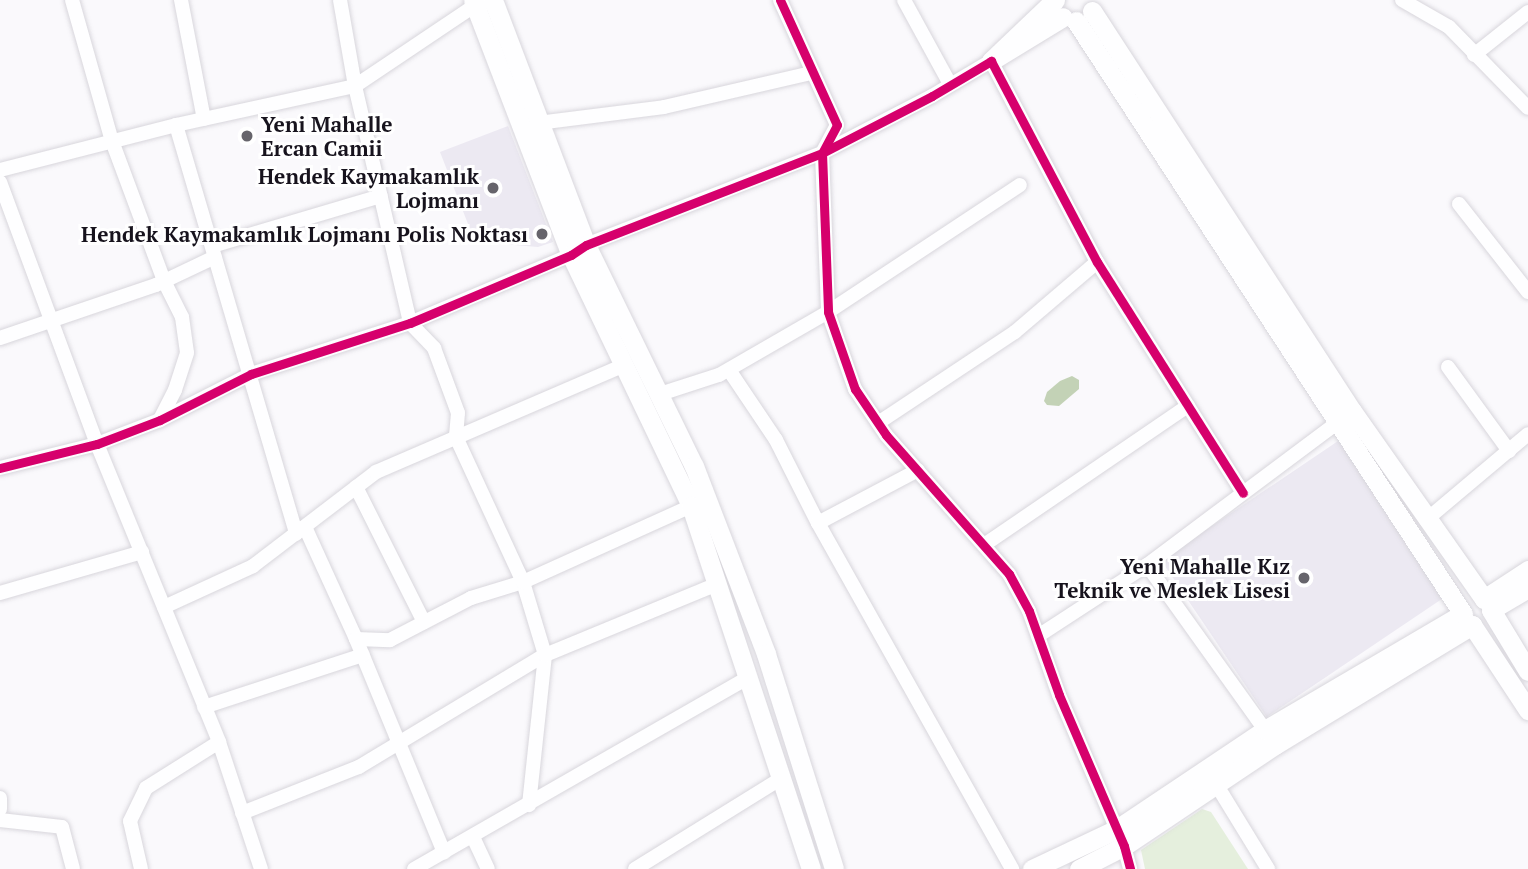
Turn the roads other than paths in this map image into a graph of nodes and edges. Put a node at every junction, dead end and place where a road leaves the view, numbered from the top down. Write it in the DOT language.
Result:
graph roads {
  1 [pos="72,0"];
  2 [pos="181,0"];
  3 [pos="340,0"];
  4 [pos="780,0"];
  5 [pos="904,0"];
  6 [pos="1402,0"];
  7 [pos="486,1"];
  8 [pos="1073,8"];
  9 [pos="1528,12"];
  10 [pos="1475,55"];
  11 [pos="991,61"];
  12 [pos="811,73"];
  13 [pos="950,84"];
  14 [pos="355,86"];
  15 [pos="1528,108"];
  16 [pos="204,119"];
  17 [pos="538,123"];
  18 [pos="176,125"];
  19 [pos="112,141"];
  20 [pos="822,153"];
  21 [pos="0,170"];
  22 [pos="0,182"];
  23 [pos="1020,185"];
  24 [pos="381,196"];
  25 [pos="1459,204"];
  26 [pos="578,250"];
  27 [pos="214,251"];
  28 [pos="1097,262"];
  29 [pos="164,281"];
  30 [pos="1528,292"];
  31 [pos="828,312"];
  32 [pos="51,320"];
  33 [pos="410,323"];
  34 [pos="0,338"];
  35 [pos="622,366"];
  36 [pos="1448,367"];
  37 [pos="729,370"];
  38 [pos="251,374"];
  39 [pos="660,394"];
  40 [pos="1188,406"];
  41 [pos="160,420"];
  42 [pos="1338,422"];
  43 [pos="878,423"];
  44 [pos="1528,434"];
  45 [pos="456,437"];
  46 [pos="97,444"];
  47 [pos="1509,451"];
  48 [pos="0,468"];
  49 [pos="918,470"];
  50 [pos="356,487"];
  51 [pos="1243,493"];
  52 [pos="691,506"];
  53 [pos="1426,520"];
  54 [pos="818,523"];
  55 [pos="300,530"];
  56 [pos="984,544"];
  57 [pos="142,552"];
  58 [pos="1147,565"];
  59 [pos="1528,570"];
  60 [pos="523,582"];
  61 [pos="715,585"];
  62 [pos="1528,588"];
  63 [pos="0,593"];
  64 [pos="1488,605"];
  65 [pos="164,607"];
  66 [pos="1467,619"];
  67 [pos="424,622"];
  68 [pos="1038,636"];
  69 [pos="356,639"];
  70 [pos="363,655"];
  71 [pos="545,655"];
  72 [pos="1528,671"];
  73 [pos="749,677"];
  74 [pos="204,707"];
  75 [pos="1528,710"];
  76 [pos="1265,730"];
  77 [pos="219,742"];
  78 [pos="401,744"];
  79 [pos="780,779"];
  80 [pos="1216,784"];
  81 [pos="0,798"];
  82 [pos="529,805"];
  83 [pos="0,809"];
  84 [pos="242,813"];
  85 [pos="0,820"];
  86 [pos="473,837"];
  87 [pos="1120,837"];
  88 [pos="444,853"];
  89 [pos="73,869"];
  90 [pos="141,869"];
  91 [pos="261,869"];
  92 [pos="414,869"];
  93 [pos="488,869"];
  94 [pos="635,869"];
  95 [pos="811,869"];
  96 [pos="834,869"];
  97 [pos="1012,869"];
  98 [pos="1032,869"];
  99 [pos="1080,869"];
  100 [pos="1130,869"];
  101 [pos="1268,869"];
  1 -- 19 [label="street"];
  2 -- 16 [label="street"];
  3 -- 14 [label="street"];
  4 -- 12 [label="street"];
  5 -- 13 [label="street"];
  6 -- 10 [label="street"];
  7 -- 14 [label="street"];
  7 -- 17 [label="main road"];
  7 -- 26 [label="main road"];
  8 -- 11 [label="main road"];
  8 -- 42 [label="main road"];
  8 -- 53 [label="main road"];
  9 -- 10 [label="street"];
  10 -- 15 [label="street"];
  11 -- 13 [label="street"];
  11 -- 28 [label="street"];
  12 -- 17 [label="street"];
  12 -- 20 [label="street"];
  13 -- 20 [label="street"];
  14 -- 16 [label="street"];
  14 -- 24 [label="street"];
  16 -- 18 [label="street"];
  17 -- 26 [label="main road"];
  18 -- 19 [label="street"];
  18 -- 27 [label="street"];
  19 -- 21 [label="street"];
  19 -- 29 [label="street"];
  20 -- 26 [label="street"];
  20 -- 31 [label="street"];
  22 -- 32 [label="street"];
  23 -- 31 [label="street"];
  24 -- 27 [label="street"];
  24 -- 33 [label="street"];
  25 -- 30 [label="street"];
  26 -- 33 [label="street"];
  26 -- 35 [label="main road"];
  26 -- 39 [label="main road"];
  27 -- 29 [label="street"];
  27 -- 38 [label="street"];
  28 -- 40 [label="street"];
  28 -- 43 [label="street"];
  29 -- 32 [label="street"];
  29 -- 41 [label="street"];
  31 -- 37 [label="street"];
  31 -- 43 [label="street"];
  32 -- 34 [label="street"];
  32 -- 46 [label="street"];
  33 -- 38 [label="street"];
  33 -- 45 [label="street"];
  35 -- 45 [label="street"];
  35 -- 52 [label="main road"];
  36 -- 47 [label="street"];
  37 -- 39 [label="street"];
  37 -- 54 [label="street"];
  38 -- 41 [label="street"];
  38 -- 55 [label="street"];
  39 -- 96 [label="main road"];
  40 -- 51 [label="street"];
  40 -- 56 [label="street"];
  41 -- 46 [label="street"];
  42 -- 51 [label="street"];
  42 -- 66 [label="main road"];
  43 -- 49 [label="street"];
  44 -- 47 [label="street"];
  45 -- 50 [label="street"];
  45 -- 60 [label="street"];
  46 -- 48 [label="street"];
  46 -- 57 [label="street"];
  47 -- 53 [label="street"];
  49 -- 54 [label="street"];
  49 -- 56 [label="street"];
  50 -- 55 [label="street"];
  50 -- 67 [label="street"];
  51 -- 58 [label="street"];
  52 -- 60 [label="street"];
  52 -- 61 [label="main road"];
  53 -- 64 [label="main road"];
  54 -- 97 [label="street"];
  55 -- 65 [label="street"];
  55 -- 69 [label="street"];
  56 -- 68 [label="street"];
  57 -- 63 [label="street"];
  57 -- 65 [label="street"];
  58 -- 68 [label="street"];
  58 -- 76 [label="street"];
  59 -- 64 [label="main road"];
  60 -- 67 [label="street"];
  60 -- 71 [label="street"];
  61 -- 71 [label="street"];
  61 -- 73 [label="main road"];
  62 -- 64 [label="main road"];
  64 -- 66 [label="main road"];
  64 -- 72 [label="main road"];
  65 -- 74 [label="street"];
  66 -- 75 [label="main road"];
  66 -- 76 [label="main road"];
  66 -- 80 [label="main road"];
  67 -- 69 [label="street"];
  68 -- 87 [label="street"];
  69 -- 70 [label="street"];
  70 -- 74 [label="street"];
  70 -- 78 [label="street"];
  71 -- 78 [label="street"];
  71 -- 82 [label="street"];
  73 -- 79 [label="main road"];
  73 -- 82 [label="street"];
  74 -- 77 [label="street"];
  76 -- 87 [label="main road"];
  77 -- 84 [label="street"];
  77 -- 90 [label="street"];
  78 -- 84 [label="street"];
  78 -- 88 [label="street"];
  79 -- 94 [label="street"];
  79 -- 95 [label="main road"];
  80 -- 87 [label="main road"];
  80 -- 101 [label="street"];
  81 -- 83 [label="street"];
  82 -- 86 [label="street"];
  84 -- 91 [label="street"];
  85 -- 89 [label="street"];
  86 -- 88 [label="street"];
  86 -- 93 [label="street"];
  87 -- 98 [label="main road"];
  87 -- 99 [label="main road"];
  87 -- 100 [label="street"];
  88 -- 92 [label="street"];
}
